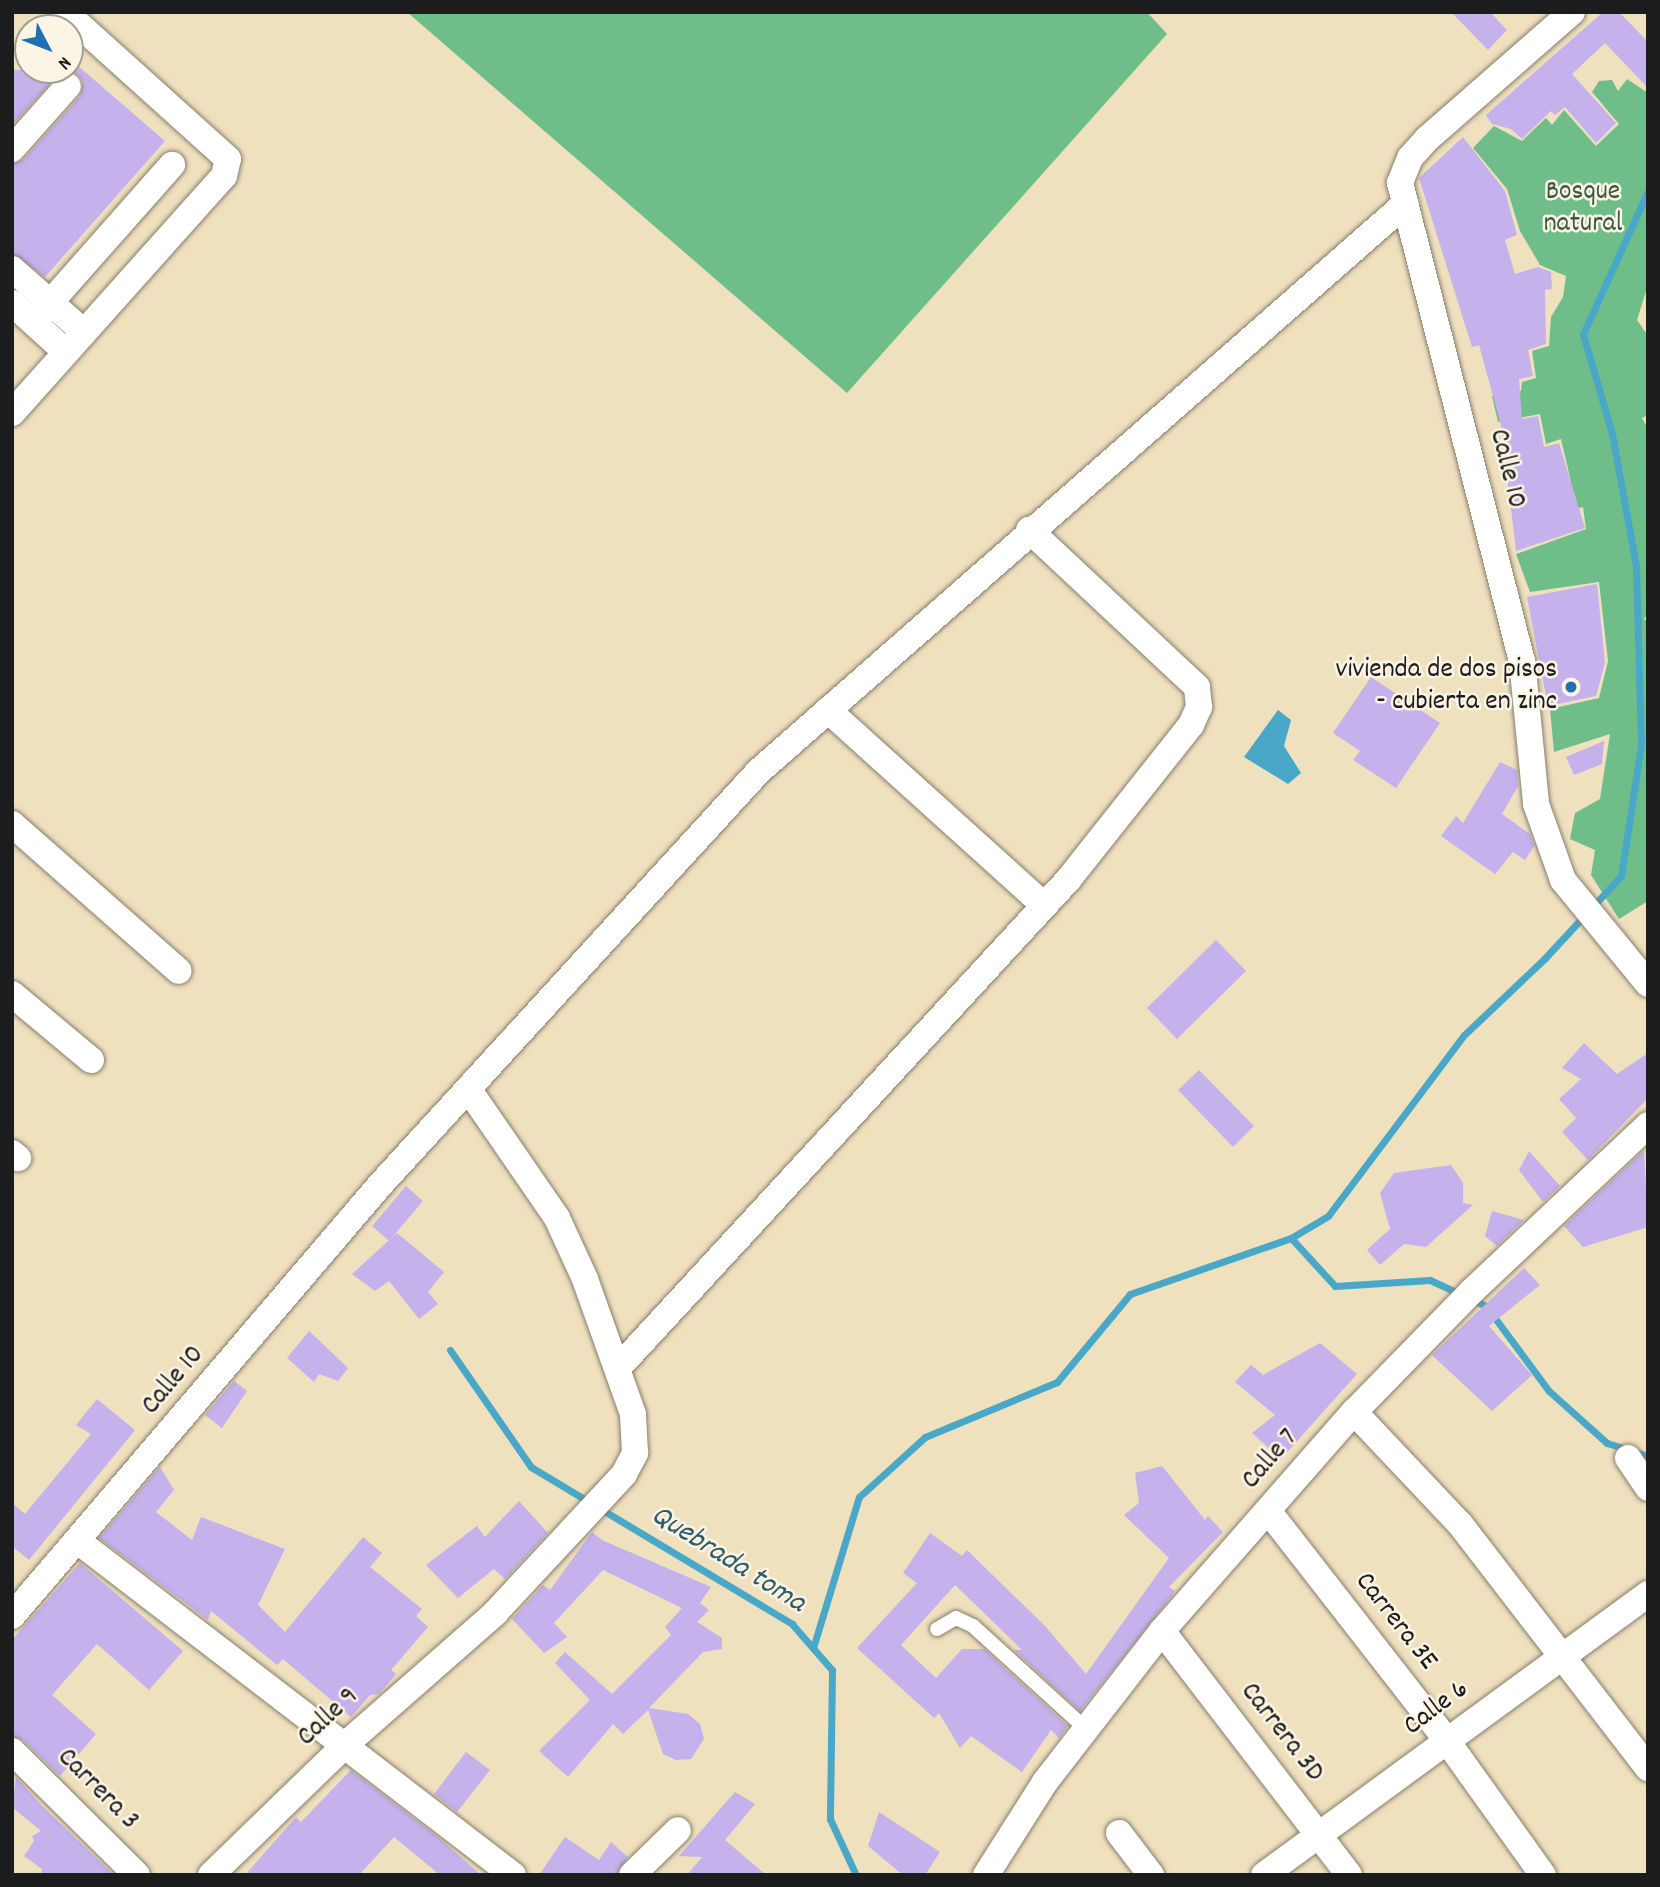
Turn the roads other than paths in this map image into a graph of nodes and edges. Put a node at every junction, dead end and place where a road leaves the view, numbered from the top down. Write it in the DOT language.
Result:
graph roads {
  1 [pos="65,12"];
  2 [pos="1572,12"];
  3 [pos="68,86"];
  4 [pos="12,149"];
  5 [pos="172,165"];
  6 [pos="1405,204"];
  7 [pos="12,269"];
  8 [pos="12,303"];
  9 [pos="41,312"];
  10 [pos="84,332"];
  11 [pos="66,352"];
  12 [pos="12,413"];
  13 [pos="1029,530"];
  14 [pos="828,710"];
  15 [pos="13,825"];
  16 [pos="1044,905"];
  17 [pos="179,971"];
  18 [pos="1648,984"];
  19 [pos="12,995"];
  20 [pos="92,1060"];
  21 [pos="469,1090"];
  22 [pos="1648,1125"];
  23 [pos="618,1368"];
  24 [pos="1354,1412"];
  25 [pos="1628,1458"];
  26 [pos="1648,1488"];
  27 [pos="1269,1512"];
  28 [pos="79,1542"];
  29 [pos="1648,1594"];
  30 [pos="12,1616"];
  31 [pos="937,1629"];
  32 [pos="1162,1631"];
  33 [pos="1562,1655"];
  34 [pos="1086,1729"];
  35 [pos="1447,1741"];
  36 [pos="345,1745"];
  37 [pos="12,1751"];
  38 [pos="1648,1768"];
  39 [pos="678,1830"];
  40 [pos="1119,1833"];
  41 [pos="1319,1836"];
  42 [pos="137,1875"];
  43 [pos="211,1875"];
  44 [pos="513,1875"];
  45 [pos="632,1875"];
  46 [pos="986,1875"];
  47 [pos="1150,1875"];
  48 [pos="1265,1875"];
  49 [pos="1349,1875"];
  50 [pos="1543,1875"];
  1 -- 10 [label="street"];
  2 -- 6 [label="street, Calle 10"];
  3 -- 4 [label="street"];
  5 -- 9 [label="street"];
  6 -- 13 [label="street, Calle 10"];
  6 -- 18 [label="street, Calle 10"];
  7 -- 9 [label="street"];
  8 -- 9 [label="street"];
  9 -- 10 [label="street"];
  9 -- 11 [label="street"];
  10 -- 11 [label="street"];
  11 -- 12 [label="street"];
  13 -- 14 [label="street, Calle 10"];
  13 -- 16 [label="street"];
  14 -- 16 [label="street"];
  14 -- 21 [label="street, Calle 10"];
  15 -- 17 [label="street"];
  16 -- 23 [label="street"];
  19 -- 20 [label="street"];
  21 -- 23 [label="street, Calle 9"];
  21 -- 28 [label="street, Calle 10"];
  22 -- 24 [label="street, Calle 7"];
  23 -- 36 [label="street, Calle 9"];
  24 -- 27 [label="street, Calle 7"];
  24 -- 33 [label="street"];
  25 -- 26 [label="street"];
  27 -- 32 [label="street, Calle 7"];
  27 -- 35 [label="street, Carrera 3E"];
  28 -- 30 [label="street, Calle 10"];
  28 -- 36 [label="street"];
  29 -- 33 [label="street, Calle 6"];
  31 -- 34 [label="lane"];
  32 -- 34 [label="street, Calle 7"];
  32 -- 41 [label="street, Carrera 3D"];
  33 -- 35 [label="street, Calle 6"];
  33 -- 38 [label="street"];
  34 -- 46 [label="street, Calle 7"];
  35 -- 41 [label="street, Calle 6"];
  35 -- 50 [label="street, Carrera 3E"];
  36 -- 43 [label="street, Calle 9"];
  36 -- 44 [label="street"];
  37 -- 42 [label="street, Carrera 3"];
  39 -- 45 [label="street"];
  40 -- 47 [label="street"];
  41 -- 48 [label="street, Calle 6"];
  41 -- 49 [label="street, Carrera 3D"];
}
